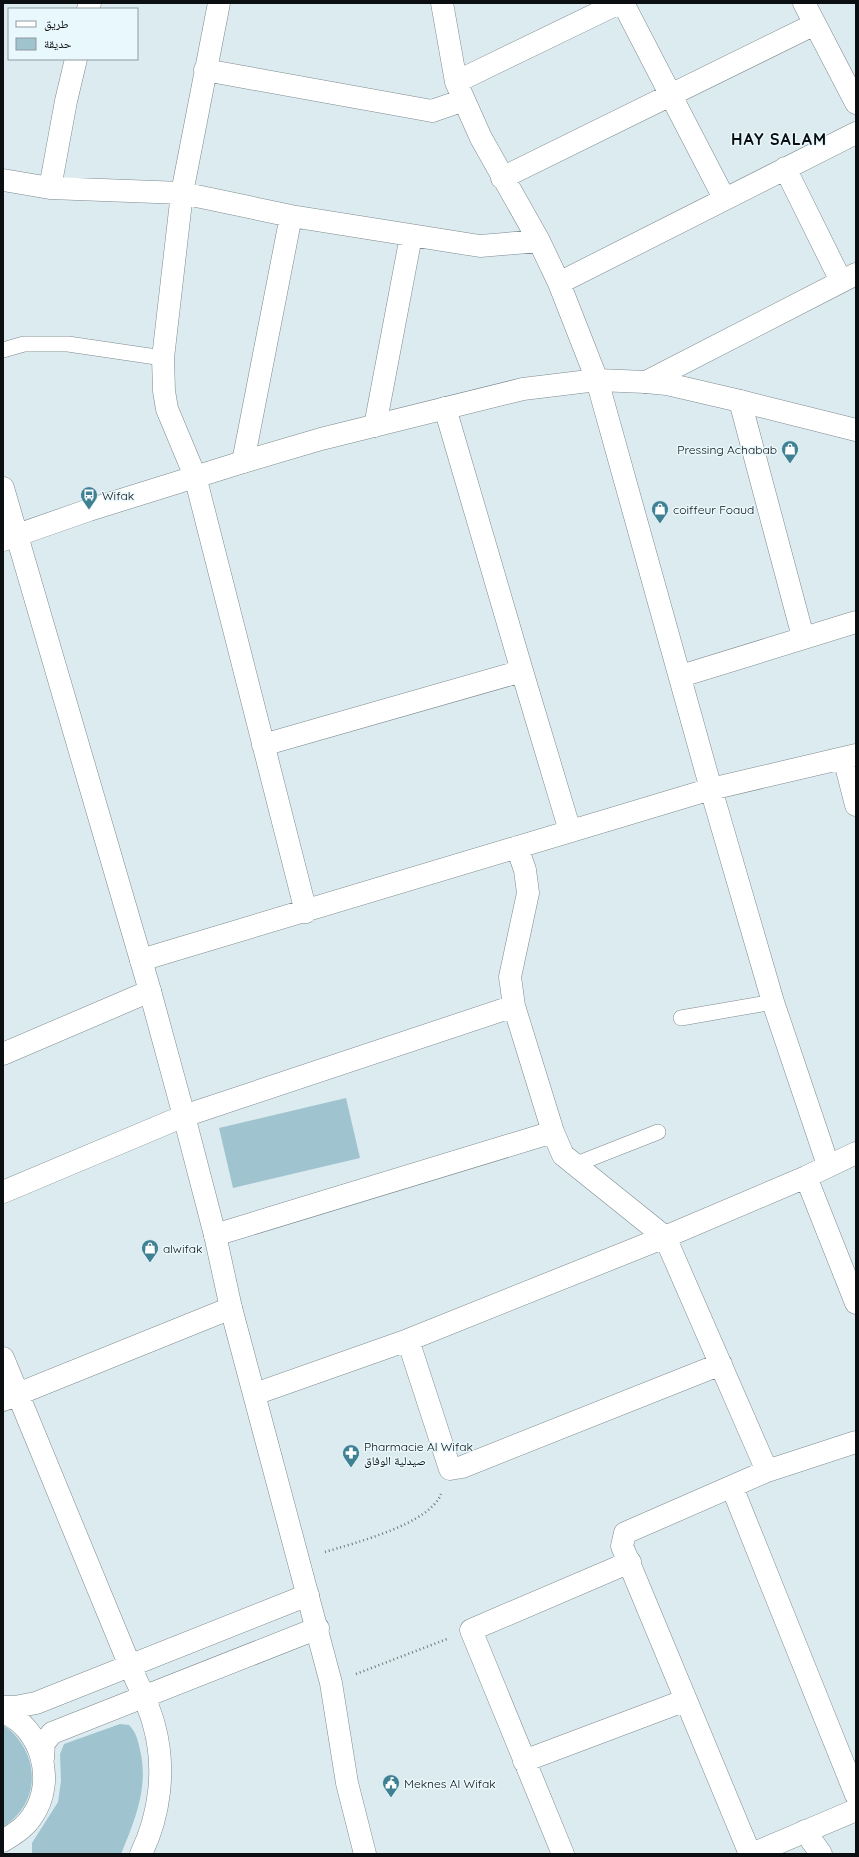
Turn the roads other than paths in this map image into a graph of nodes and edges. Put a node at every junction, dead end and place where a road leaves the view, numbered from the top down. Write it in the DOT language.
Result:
graph roads {
  1 [pos="219,3"];
  2 [pos="442,3"];
  3 [pos="619,3"];
  4 [pos="623,3"];
  5 [pos="804,3"];
  6 [pos="815,24"];
  7 [pos="76,60"];
  8 [pos="205,70"];
  9 [pos="460,91"];
  10 [pos="671,95"];
  11 [pos="856,104"];
  12 [pos="856,133"];
  13 [pos="785,168"];
  14 [pos="502,178"];
  15 [pos="3,180"];
  16 [pos="50,188"];
  17 [pos="182,193"];
  18 [pos="724,198"];
  19 [pos="291,216"];
  20 [pos="411,236"];
  21 [pos="539,241"];
  22 [pos="849,278"];
  23 [pos="559,283"];
  24 [pos="3,350"];
  25 [pos="163,358"];
  26 [pos="597,380"];
  27 [pos="646,382"];
  28 [pos="740,401"];
  29 [pos="444,408"];
  30 [pos="375,426"];
  31 [pos="856,430"];
  32 [pos="243,462"];
  33 [pos="195,476"];
  34 [pos="3,488"];
  35 [pos="10,537"];
  36 [pos="856,622"];
  37 [pos="803,637"];
  38 [pos="522,671"];
  39 [pos="681,676"];
  40 [pos="263,745"];
  41 [pos="850,756"];
  42 [pos="711,789"];
  43 [pos="856,805"];
  44 [pos="570,831"];
  45 [pos="517,847"];
  46 [pos="306,912"];
  47 [pos="141,960"];
  48 [pos="150,991"];
  49 [pos="773,1002"];
  50 [pos="514,1006"];
  51 [pos="681,1018"];
  52 [pos="3,1054"];
  53 [pos="184,1116"];
  54 [pos="552,1132"];
  55 [pos="658,1132"];
  56 [pos="856,1153"];
  57 [pos="574,1165"];
  58 [pos="828,1165"];
  59 [pos="806,1177"];
  60 [pos="3,1192"];
  61 [pos="215,1235"];
  62 [pos="665,1237"];
  63 [pos="856,1303"];
  64 [pos="231,1308"];
  65 [pos="408,1340"];
  66 [pos="3,1358"];
  67 [pos="720,1364"];
  68 [pos="255,1394"];
  69 [pos="10,1397"];
  70 [pos="856,1442"];
  71 [pos="767,1471"];
  72 [pos="732,1487"];
  73 [pos="630,1562"];
  74 [pos="308,1595"];
  75 [pos="318,1628"];
  76 [pos="130,1666"];
  77 [pos="144,1697"];
  78 [pos="686,1700"];
  79 [pos="3,1707"];
  80 [pos="3,1712"];
  81 [pos="42,1758"];
  82 [pos="524,1761"];
  83 [pos="856,1795"];
  84 [pos="856,1810"];
  85 [pos="805,1831"];
  86 [pos="3,1842"];
  87 [pos="7,1854"];
  88 [pos="141,1854"];
  89 [pos="365,1854"];
  90 [pos="563,1854"];
  91 [pos="751,1854"];
  92 [pos="821,1854"];
  1 -- 8 [label="street"];
  2 -- 9 [label="street"];
  3 -- 9 [label="street"];
  4 -- 10 [label="street"];
  5 -- 6 [label="street"];
  6 -- 10 [label="street"];
  6 -- 11 [label="street"];
  7 -- 16 [label="street"];
  8 -- 9 [label="street"];
  8 -- 17 [label="street"];
  9 -- 14 [label="street"];
  10 -- 14 [label="street"];
  10 -- 18 [label="street"];
  12 -- 13 [label="street"];
  13 -- 18 [label="street"];
  13 -- 22 [label="street"];
  14 -- 21 [label="street"];
  15 -- 16 [label="street"];
  16 -- 17 [label="street"];
  17 -- 19 [label="street"];
  17 -- 25 [label="street"];
  18 -- 23 [label="street"];
  19 -- 20 [label="street"];
  19 -- 32 [label="street"];
  20 -- 21 [label="street"];
  20 -- 30 [label="street"];
  21 -- 23 [label="street"];
  22 -- 27 [label="street"];
  23 -- 26 [label="street"];
  24 -- 25 [label="lane"];
  25 -- 33 [label="street"];
  26 -- 27 [label="street"];
  26 -- 29 [label="street"];
  26 -- 39 [label="street"];
  27 -- 28 [label="street"];
  28 -- 31 [label="street"];
  28 -- 37 [label="street"];
  29 -- 30 [label="street"];
  29 -- 38 [label="street"];
  30 -- 32 [label="street"];
  32 -- 33 [label="street"];
  33 -- 35 [label="street"];
  33 -- 40 [label="street"];
  34 -- 35 [label="street"];
  35 -- 47 [label="street"];
  36 -- 37 [label="street"];
  37 -- 39 [label="street"];
  38 -- 40 [label="street"];
  38 -- 44 [label="street"];
  39 -- 42 [label="street"];
  40 -- 46 [label="street"];
  41 -- 42 [label="street"];
  41 -- 43 [label="street"];
  42 -- 44 [label="street"];
  42 -- 49 [label="street"];
  44 -- 45 [label="street"];
  45 -- 46 [label="street"];
  45 -- 50 [label="street"];
  46 -- 47 [label="street"];
  47 -- 48 [label="street"];
  48 -- 52 [label="street"];
  48 -- 53 [label="street"];
  49 -- 51 [label="lane"];
  49 -- 58 [label="street"];
  50 -- 53 [label="street"];
  50 -- 54 [label="street"];
  53 -- 60 [label="street"];
  53 -- 61 [label="street"];
  54 -- 57 [label="street"];
  54 -- 61 [label="street"];
  55 -- 57 [label="lane"];
  56 -- 58 [label="street"];
  57 -- 62 [label="street"];
  58 -- 59 [label="street"];
  59 -- 62 [label="street"];
  59 -- 63 [label="street"];
  61 -- 64 [label="street"];
  62 -- 65 [label="street"];
  62 -- 67 [label="street"];
  64 -- 68 [label="street"];
  64 -- 69 [label="street"];
  65 -- 67 [label="street"];
  65 -- 68 [label="street"];
  66 -- 69 [label="street"];
  67 -- 71 [label="street"];
  68 -- 74 [label="street"];
  69 -- 76 [label="street"];
  70 -- 71 [label="street"];
  71 -- 72 [label="street"];
  72 -- 73 [label="street"];
  72 -- 83 [label="street"];
  73 -- 78 [label="street"];
  73 -- 82 [label="street"];
  74 -- 75 [label="street"];
  74 -- 76 [label="street"];
  75 -- 77 [label="street"];
  75 -- 89 [label="street"];
  76 -- 77 [label="street"];
  76 -- 79 [label="street"];
  77 -- 81 [label="street"];
  77 -- 88 [label="street"];
  78 -- 82 [label="street"];
  78 -- 91 [label="street"];
  80 -- 81 [label="street"];
  81 -- 86 [label="street"];
  82 -- 90 [label="street"];
  84 -- 85 [label="street"];
  85 -- 91 [label="street"];
  85 -- 92 [label="street"];
  86 -- 87 [label="street"];
}
